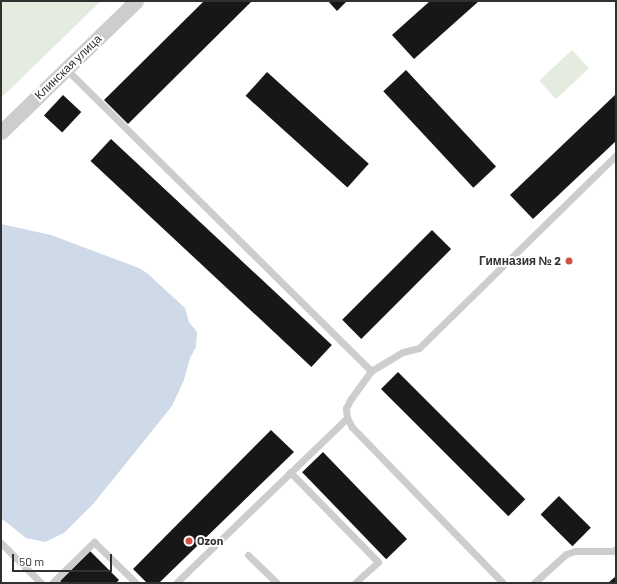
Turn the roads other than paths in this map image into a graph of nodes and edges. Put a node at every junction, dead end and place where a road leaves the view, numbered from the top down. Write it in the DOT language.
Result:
graph roads {
  1 [pos="136,1"];
  2 [pos="66,69"];
  3 [pos="1,132"];
  4 [pos="616,155"];
  5 [pos="371,371"];
  6 [pos="346,418"];
  7 [pos="290,472"];
  8 [pos="1,543"];
  9 [pos="616,549"];
  10 [pos="248,555"];
  11 [pos="41,583"];
  12 [pos="52,583"];
  13 [pos="136,583"];
  14 [pos="176,583"];
  15 [pos="277,583"];
  16 [pos="355,583"];
  17 [pos="503,583"];
  18 [pos="534,583"];
  1 -- 2 [label="street, Клинская улица"];
  2 -- 3 [label="street, Клинская улица"];
  2 -- 5 [label="lane"];
  4 -- 5 [label="lane"];
  5 -- 6 [label="lane"];
  6 -- 7 [label="lane"];
  6 -- 17 [label="lane"];
  7 -- 14 [label="lane"];
  7 -- 16 [label="lane"];
  8 -- 11 [label="lane"];
  9 -- 18 [label="lane"];
  10 -- 15 [label="lane"];
  12 -- 13 [label="lane"];
}
